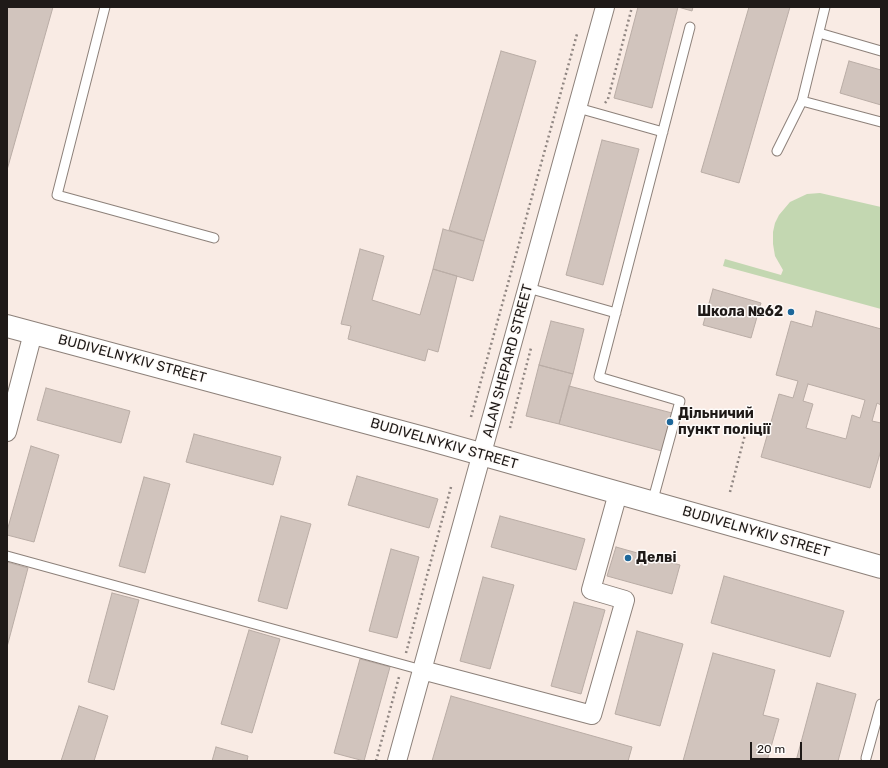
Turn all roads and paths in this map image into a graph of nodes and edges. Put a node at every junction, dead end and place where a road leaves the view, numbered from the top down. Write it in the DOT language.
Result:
graph roads {
  1 [pos="105,7"];
  2 [pos="605,7"];
  3 [pos="632,7"];
  4 [pos="825,7"];
  5 [pos="690,27"];
  6 [pos="579,30"];
  7 [pos="819,33"];
  8 [pos="881,50"];
  9 [pos="802,100"];
  10 [pos="578,108"];
  11 [pos="598,113"];
  12 [pos="881,122"];
  13 [pos="663,132"];
  14 [pos="777,151"];
  15 [pos="214,238"];
  16 [pos="528,288"];
  17 [pos="616,313"];
  18 [pos="7,326"];
  19 [pos="33,333"];
  20 [pos="532,345"];
  21 [pos="471,417"];
  22 [pos="510,428"];
  23 [pos="747,428"];
  24 [pos="7,432"];
  25 [pos="482,455"];
  26 [pos="451,487"];
  27 [pos="730,492"];
  28 [pos="618,493"];
  29 [pos="652,503"];
  30 [pos="7,556"];
  31 [pos="881,567"];
  32 [pos="402,665"];
  33 [pos="422,670"];
  34 [pos="881,704"];
  35 [pos="866,758"];
  36 [pos="376,761"];
  37 [pos="396,761"];
  1 -- 15 [label="lane"];
  2 -- 10 [label="street, ALAN SHEPARD STREET"];
  3 -- 11 [label="path"];
  4 -- 7 [label="lane"];
  5 -- 13 [label="lane"];
  6 -- 21 [label="path"];
  7 -- 8 [label="lane"];
  7 -- 9 [label="lane"];
  9 -- 12 [label="lane"];
  9 -- 14 [label="lane"];
  10 -- 11 [label="lane"];
  10 -- 16 [label="street, ALAN SHEPARD STREET"];
  11 -- 13 [label="lane"];
  13 -- 17 [label="lane"];
  16 -- 17 [label="lane"];
  16 -- 25 [label="street, ALAN SHEPARD STREET"];
  17 -- 29 [label="lane"];
  18 -- 19 [label="street, BUDIVELNYKIV STREET"];
  19 -- 24 [label="street"];
  19 -- 25 [label="street, BUDIVELNYKIV STREET"];
  20 -- 22 [label="path"];
  23 -- 27 [label="path"];
  25 -- 28 [label="street, BUDIVELNYKIV STREET"];
  25 -- 33 [label="street, ALAN SHEPARD STREET"];
  26 -- 32 [label="path"];
  28 -- 29 [label="street, BUDIVELNYKIV STREET"];
  28 -- 33 [label="street"];
  29 -- 31 [label="street, BUDIVELNYKIV STREET"];
  30 -- 32 [label="lane"];
  32 -- 33 [label="lane"];
  32 -- 36 [label="path"];
  33 -- 37 [label="street, ALAN SHEPARD STREET"];
  34 -- 35 [label="lane"];
}
